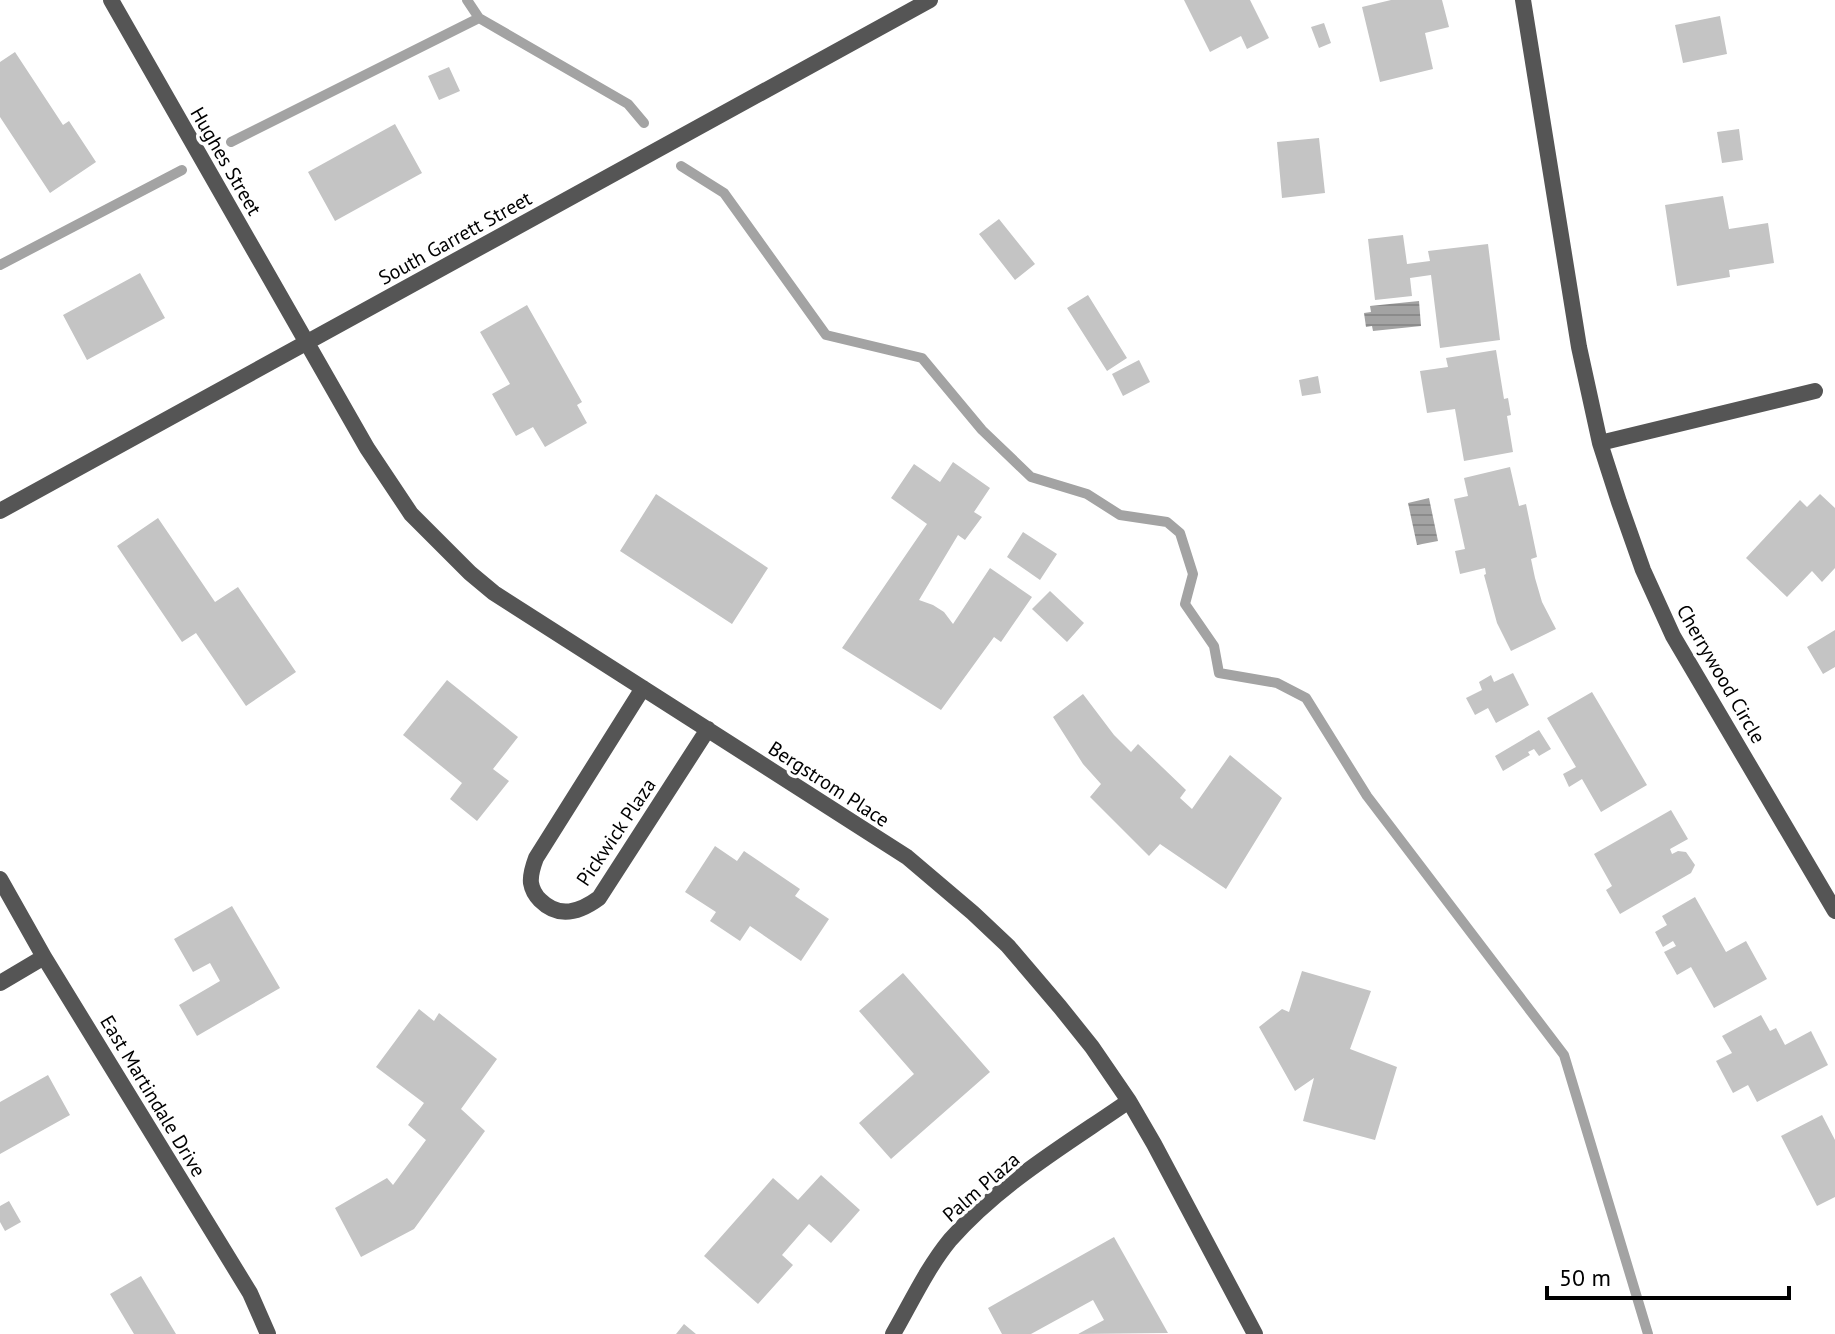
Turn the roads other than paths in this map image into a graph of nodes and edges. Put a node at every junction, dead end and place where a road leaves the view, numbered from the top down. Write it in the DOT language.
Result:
graph roads {
  1 [pos="111,0"];
  2 [pos="930,0"];
  3 [pos="1523,0"];
  4 [pos="306,342"];
  5 [pos="1815,391"];
  6 [pos="1600,443"];
  7 [pos="0,511"];
  8 [pos="643,688"];
  9 [pos="708,729"];
  10 [pos="0,879"];
  11 [pos="1835,911"];
  12 [pos="44,957"];
  13 [pos="0,983"];
  14 [pos="1129,1101"];
  15 [pos="268,1334"];
  16 [pos="893,1334"];
  17 [pos="1255,1334"];
  1 -- 4 [label="street, Hughes Street"];
  2 -- 4 [label="street, South Garrett Street"];
  3 -- 6 [label="street, Cherrywood Circle"];
  4 -- 7 [label="street, South Garrett Street"];
  4 -- 8 [label="street, Bergstrom Place"];
  5 -- 6 [label="street"];
  6 -- 11 [label="street, Cherrywood Circle"];
  8 -- 9 [label="street, Bergstrom Place"];
  8 -- 9 [label="street, Pickwick Plaza"];
  9 -- 14 [label="street, Bergstrom Place"];
  10 -- 12 [label="street, East Martindale Drive"];
  12 -- 13 [label="street"];
  12 -- 15 [label="street, East Martindale Drive"];
  14 -- 16 [label="street, Palm Plaza"];
  14 -- 17 [label="street, Bergstrom Place"];
}
